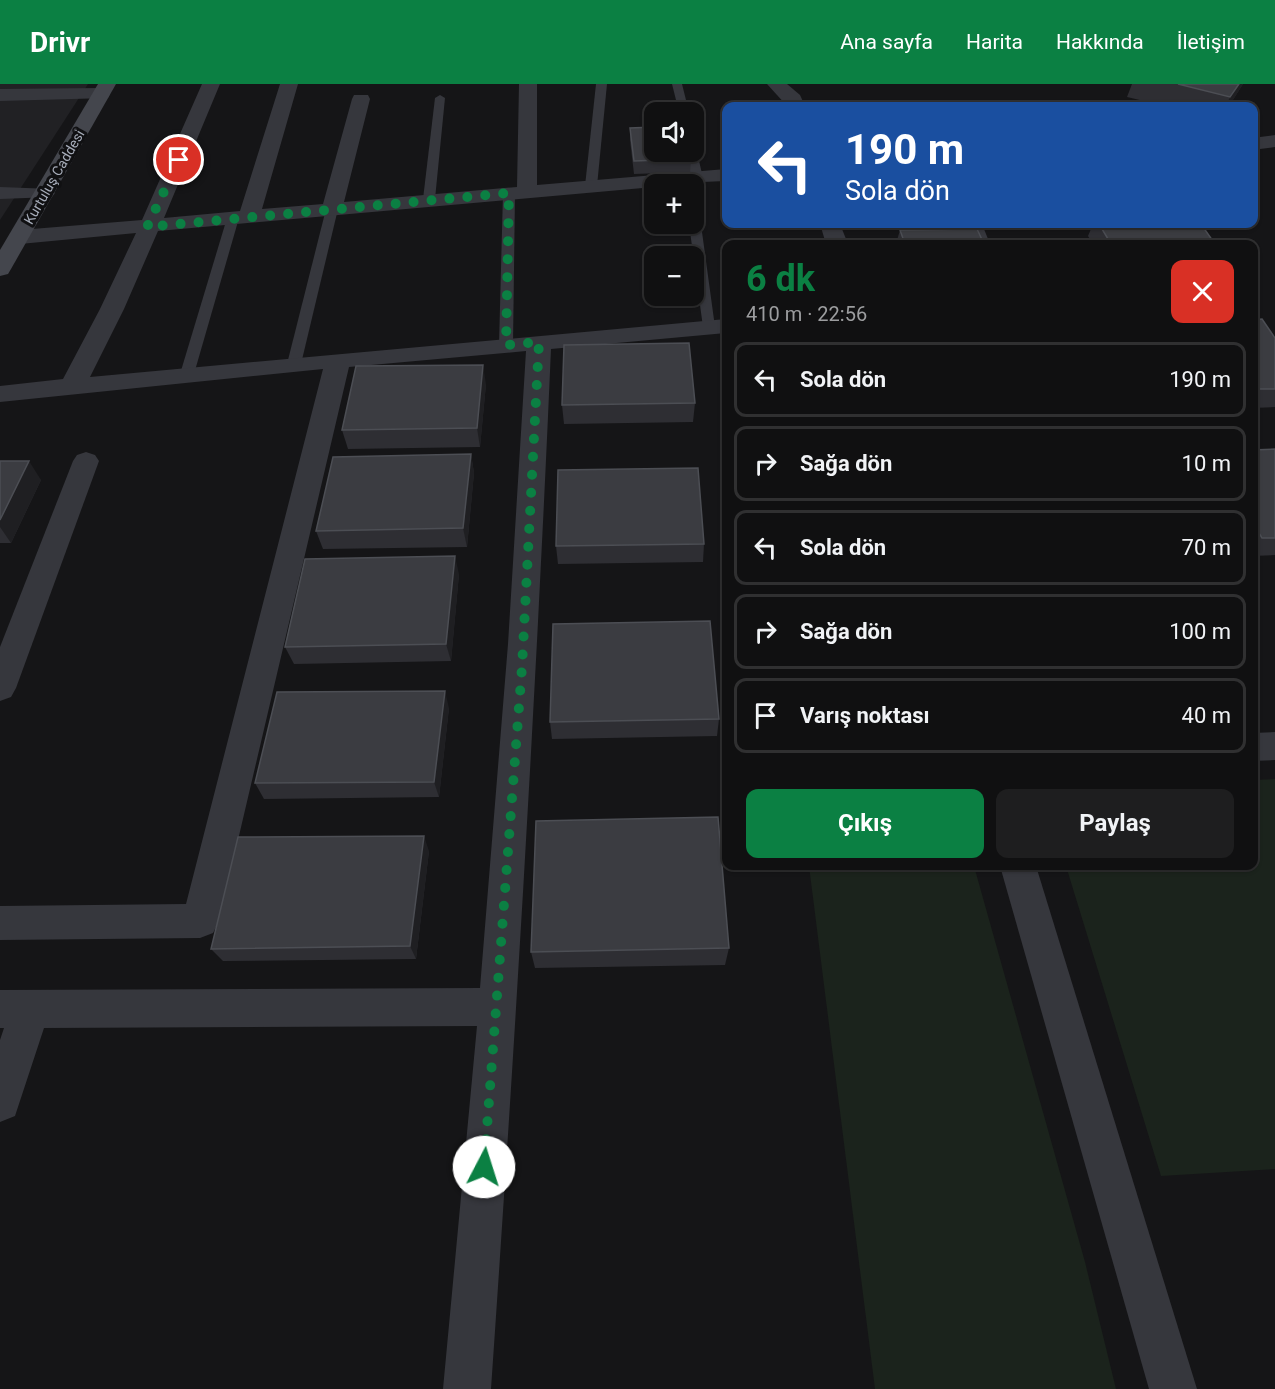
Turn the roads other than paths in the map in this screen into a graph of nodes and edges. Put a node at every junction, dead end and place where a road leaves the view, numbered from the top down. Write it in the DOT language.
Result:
graph roads {
  1 [pos="211,84"];
  2 [pos="289,84"];
  3 [pos="528,84"];
  4 [pos="602,84"];
  5 [pos="676,84"];
  6 [pos="776,84"];
  7 [pos="104,89"];
  8 [pos="0,95"];
  9 [pos="440,98"];
  10 [pos="361,99"];
  11 [pos="681,102"];
  12 [pos="794,102"];
  13 [pos="1275,141"];
  14 [pos="1258,143"];
  15 [pos="722,176"];
  16 [pos="704,178"];
  17 [pos="644,183"];
  18 [pos="591,186"];
  19 [pos="518,192"];
  20 [pos="0,193"];
  21 [pos="45,193"];
  22 [pos="429,199"];
  23 [pos="332,209"];
  24 [pos="241,217"];
  25 [pos="147,227"];
  26 [pos="698,234"];
  27 [pos="20,237"];
  28 [pos="0,269"];
  29 [pos="718,326"];
  30 [pos="523,344"];
  31 [pos="338,360"];
  32 [pos="294,364"];
  33 [pos="187,374"];
  34 [pos="72,387"];
  35 [pos="0,394"];
  36 [pos="86,461"];
  37 [pos="0,688"];
  38 [pos="1275,746"];
  39 [pos="1258,747"];
  40 [pos="1019,870"];
  41 [pos="0,923"];
  42 [pos="498,1007"];
  43 [pos="15,1009"];
  44 [pos="0,1101"];
  45 [pos="467,1389"];
  46 [pos="1173,1389"];
  1 -- 25 [label="street"];
  2 -- 24 [label="street"];
  3 -- 19 [label="street"];
  4 -- 18 [label="lane"];
  5 -- 11 [label="lane"];
  6 -- 12 [label="street"];
  7 -- 8 [label="street"];
  7 -- 21 [label="main road, Kurtuluş Caddesi"];
  9 -- 22 [label="lane"];
  10 -- 23 [label="street"];
  13 -- 14 [label="street"];
  15 -- 16 [label="street"];
  17 -- 18 [label="street"];
  18 -- 19 [label="street"];
  19 -- 22 [label="street"];
  19 -- 30 [label="lane"];
  20 -- 21 [label="street"];
  21 -- 27 [label="main road, Kurtuluş Caddesi"];
  22 -- 23 [label="street"];
  23 -- 24 [label="street"];
  23 -- 32 [label="lane"];
  24 -- 25 [label="street"];
  24 -- 33 [label="lane"];
  25 -- 27 [label="street"];
  25 -- 34 [label="street"];
  26 -- 29 [label="lane"];
  27 -- 28 [label="main road, Kurtuluş Caddesi"];
  29 -- 30 [label="street"];
  30 -- 31 [label="street"];
  30 -- 42 [label="street"];
  31 -- 32 [label="street"];
  31 -- 41 [label="street"];
  32 -- 33 [label="street"];
  33 -- 34 [label="street"];
  34 -- 35 [label="street"];
  36 -- 37 [label="street"];
  38 -- 39 [label="street"];
  40 -- 46 [label="street"];
  42 -- 43 [label="street"];
  42 -- 45 [label="street"];
  43 -- 44 [label="street"];
}
